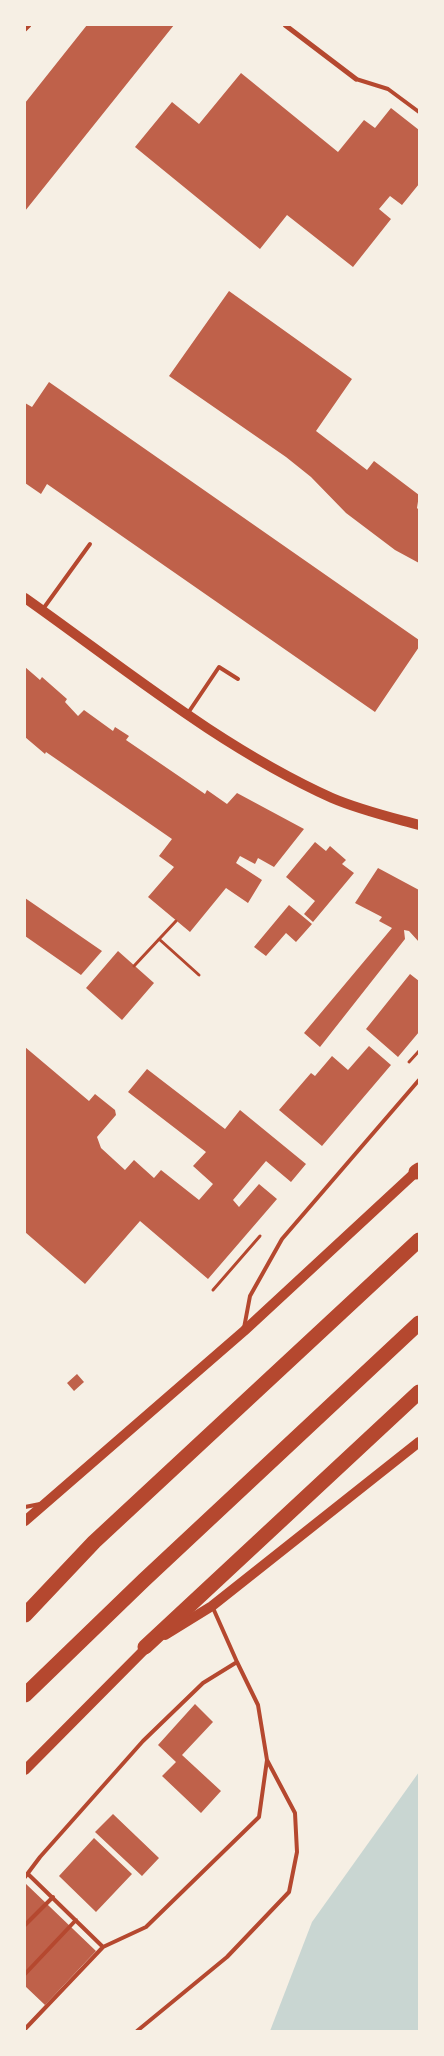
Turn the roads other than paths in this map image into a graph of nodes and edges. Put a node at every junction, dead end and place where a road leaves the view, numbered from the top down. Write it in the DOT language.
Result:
graph roads {
  1 [pos="29,25"];
  2 [pos="285,25"];
  3 [pos="25,30"];
  4 [pos="356,79"];
  5 [pos="419,112"];
  6 [pos="90,544"];
  7 [pos="25,598"];
  8 [pos="42,610"];
  9 [pos="238,679"];
  10 [pos="188,714"];
  11 [pos="419,825"];
  12 [pos="419,1080"];
  13 [pos="418,1170"];
  14 [pos="419,1240"];
  15 [pos="419,1323"];
  16 [pos="244,1331"];
  17 [pos="419,1392"];
  18 [pos="419,1442"];
  19 [pos="44,1503"];
  20 [pos="25,1507"];
  21 [pos="25,1521"];
  22 [pos="212,1606"];
  23 [pos="25,1615"];
  24 [pos="145,1647"];
  25 [pos="237,1662"];
  26 [pos="25,1695"];
  27 [pos="267,1760"];
  28 [pos="25,1770"];
  29 [pos="26,1876"];
  30 [pos="53,1897"];
  31 [pos="76,1920"];
  32 [pos="25,1925"];
  33 [pos="103,1947"];
  34 [pos="25,1974"];
  35 [pos="25,2029"];
  36 [pos="137,2031"];
  1 -- 3 [label="street"];
  2 -- 4 [label="street"];
  4 -- 5 [label="lane"];
  6 -- 8 [label="lane"];
  7 -- 8 [label="main road"];
  8 -- 10 [label="main road"];
  9 -- 10 [label="lane"];
  10 -- 11 [label="main road"];
  12 -- 16 [label="lane"];
  13 -- 16 [label="main road"];
  14 -- 23 [label="highway"];
  15 -- 26 [label="highway"];
  16 -- 19 [label="main road"];
  17 -- 24 [label="highway"];
  18 -- 22 [label="main road"];
  19 -- 20 [label="lane"];
  19 -- 21 [label="main road"];
  22 -- 24 [label="main road"];
  22 -- 25 [label="lane"];
  24 -- 28 [label="main road"];
  25 -- 27 [label="lane"];
  25 -- 29 [label="lane"];
  27 -- 33 [label="lane"];
  27 -- 36 [label="lane"];
  29 -- 30 [label="lane"];
  30 -- 31 [label="lane"];
  30 -- 32 [label="lane"];
  31 -- 33 [label="lane"];
  31 -- 34 [label="lane"];
  33 -- 35 [label="lane"];
}
